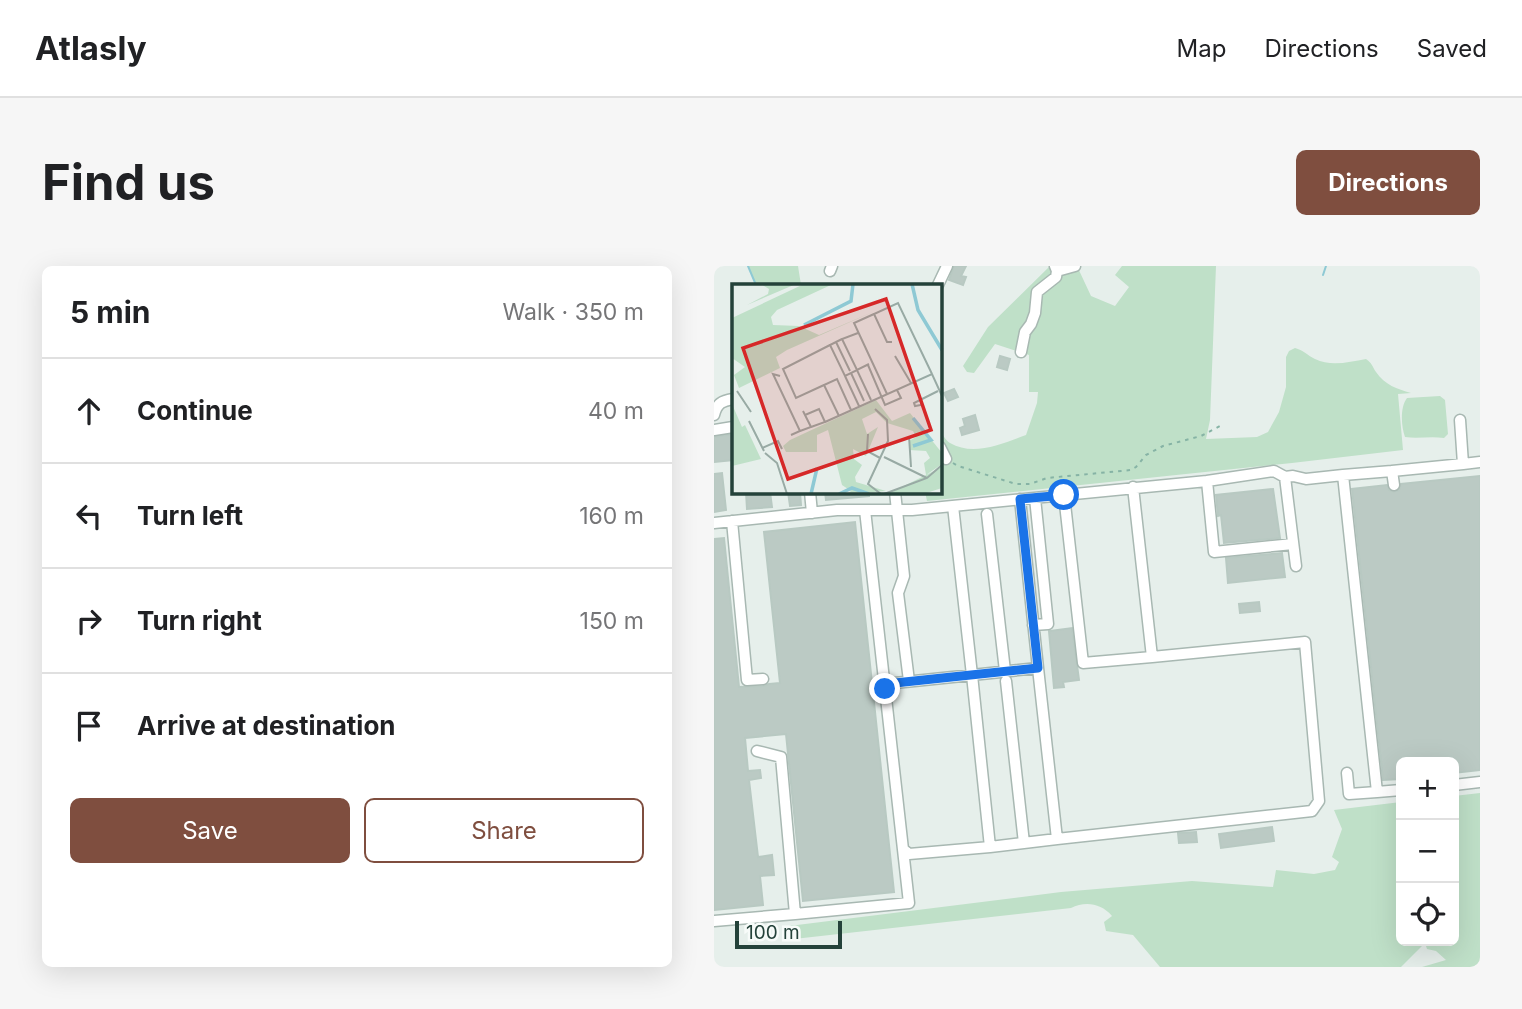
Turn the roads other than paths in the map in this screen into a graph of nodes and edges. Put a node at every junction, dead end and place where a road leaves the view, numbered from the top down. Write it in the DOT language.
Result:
graph roads {
  1 [pos="947,266"];
  2 [pos="1075,266"];
  3 [pos="1056,269"];
  4 [pos="938,284"];
  5 [pos="1021,352"];
  6 [pos="732,399"];
  7 [pos="714,415"];
  8 [pos="1460,421"];
  9 [pos="732,427"];
  10 [pos="714,430"];
  11 [pos="942,451"];
  12 [pos="946,459"];
  13 [pos="1472,463"];
  14 [pos="1392,471"];
  15 [pos="1343,475"];
  16 [pos="1475,476"];
  17 [pos="1285,477"];
  18 [pos="1207,481"];
  19 [pos="1394,485"];
  20 [pos="1133,487"];
  21 [pos="810,494"];
  22 [pos="895,494"];
  23 [pos="1064,495"];
  24 [pos="1035,498"];
  25 [pos="1020,499"];
  26 [pos="953,506"];
  27 [pos="865,510"];
  28 [pos="897,510"];
  29 [pos="813,513"];
  30 [pos="987,514"];
  31 [pos="732,521"];
  32 [pos="714,523"];
  33 [pos="1293,544"];
  34 [pos="1296,566"];
  35 [pos="1033,625"];
  36 [pos="1152,657"];
  37 [pos="1038,668"];
  38 [pos="972,675"];
  39 [pos="1005,676"];
  40 [pos="764,679"];
  41 [pos="909,681"];
  42 [pos="885,689"];
  43 [pos="757,751"];
  44 [pos="1347,773"];
  45 [pos="1480,782"];
  46 [pos="1459,784"];
  47 [pos="1396,790"];
  48 [pos="1377,792"];
  49 [pos="1057,839"];
  50 [pos="1024,843"];
  51 [pos="990,847"];
  52 [pos="903,849"];
  53 [pos="795,914"];
  54 [pos="714,921"];
  1 -- 4 [label="street"];
  2 -- 3 [label="street"];
  3 -- 5 [label="street"];
  6 -- 7 [label="street"];
  8 -- 13 [label="street"];
  9 -- 10 [label="street"];
  11 -- 12 [label="street"];
  13 -- 14 [label="street"];
  13 -- 16 [label="street"];
  14 -- 15 [label="street"];
  14 -- 19 [label="street"];
  15 -- 17 [label="street"];
  15 -- 48 [label="street"];
  17 -- 18 [label="street"];
  17 -- 33 [label="street"];
  18 -- 20 [label="street"];
  18 -- 33 [label="street"];
  20 -- 23 [label="street"];
  20 -- 36 [label="street"];
  21 -- 29 [label="street"];
  22 -- 28 [label="street"];
  23 -- 24 [label="street"];
  23 -- 36 [label="street"];
  24 -- 25 [label="street"];
  24 -- 35 [label="street"];
  25 -- 26 [label="street"];
  25 -- 35 [label="street"];
  26 -- 28 [label="street"];
  26 -- 38 [label="street"];
  27 -- 28 [label="street"];
  27 -- 29 [label="street"];
  27 -- 42 [label="street"];
  28 -- 41 [label="street"];
  29 -- 31 [label="street"];
  30 -- 39 [label="street"];
  31 -- 32 [label="street"];
  31 -- 40 [label="street"];
  33 -- 34 [label="street"];
  35 -- 37 [label="street"];
  36 -- 49 [label="street"];
  37 -- 39 [label="street"];
  37 -- 49 [label="street"];
  38 -- 39 [label="street"];
  38 -- 41 [label="street"];
  38 -- 51 [label="street"];
  39 -- 50 [label="street"];
  41 -- 42 [label="street"];
  42 -- 52 [label="street"];
  43 -- 53 [label="street"];
  44 -- 48 [label="street"];
  45 -- 46 [label="street"];
  47 -- 48 [label="street"];
  49 -- 50 [label="street"];
  50 -- 51 [label="street"];
  51 -- 52 [label="street"];
  52 -- 53 [label="street"];
  53 -- 54 [label="street"];
}
